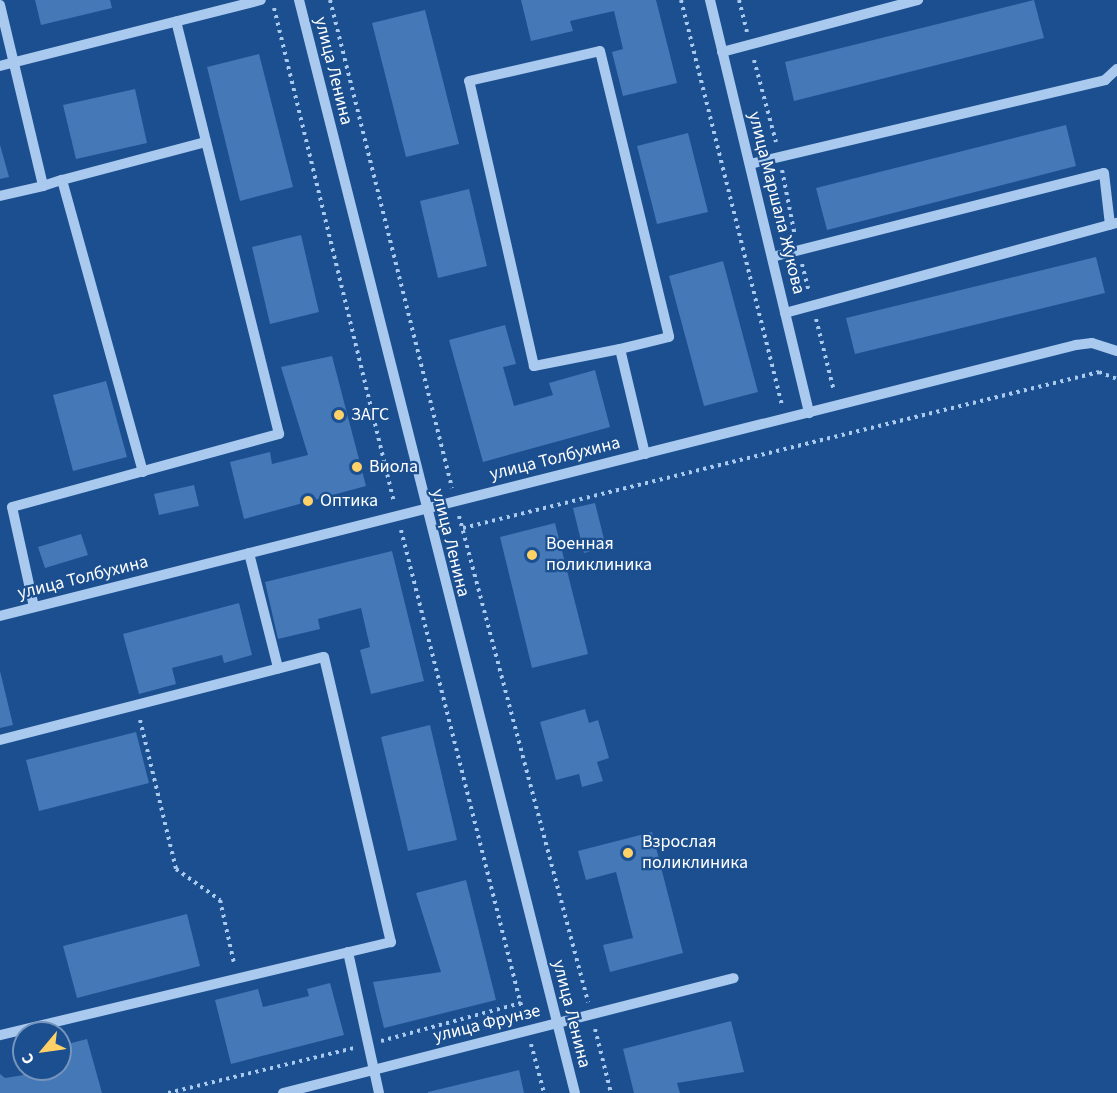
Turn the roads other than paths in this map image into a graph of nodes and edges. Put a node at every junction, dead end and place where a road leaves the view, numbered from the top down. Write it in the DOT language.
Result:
graph roads {
  1 [pos="261,0"];
  2 [pos="299,0"];
  3 [pos="710,0"];
  4 [pos="918,0"];
  5 [pos="0,5"];
  6 [pos="176,22"];
  7 [pos="722,52"];
  8 [pos="14,62"];
  9 [pos="0,66"];
  10 [pos="1117,69"];
  11 [pos="206,142"];
  12 [pos="750,164"];
  13 [pos="62,180"];
  14 [pos="43,186"];
  15 [pos="0,196"];
  16 [pos="1113,224"];
  17 [pos="772,257"];
  18 [pos="785,313"];
  19 [pos="620,349"];
  20 [pos="1117,351"];
  21 [pos="809,413"];
  22 [pos="645,454"];
  23 [pos="143,472"];
  24 [pos="424,509"];
  25 [pos="249,553"];
  26 [pos="34,607"];
  27 [pos="0,616"];
  28 [pos="278,668"];
  29 [pos="0,740"];
  30 [pos="348,952"];
  31 [pos="734,978"];
  32 [pos="557,1023"];
  33 [pos="0,1035"];
  34 [pos="374,1070"];
  35 [pos="284,1093"];
  36 [pos="379,1093"];
  37 [pos="575,1093"];
  1 -- 6 [label="street"];
  2 -- 24 [label="street, улица Ленина"];
  3 -- 7 [label="street, улица Маршала Жукова"];
  4 -- 7 [label="street"];
  5 -- 8 [label="street"];
  6 -- 8 [label="street"];
  6 -- 11 [label="street"];
  7 -- 12 [label="street, улица Маршала Жукова"];
  8 -- 9 [label="street"];
  8 -- 14 [label="street"];
  10 -- 12 [label="street"];
  11 -- 13 [label="street"];
  11 -- 23 [label="street"];
  12 -- 17 [label="street, улица Маршала Жукова"];
  13 -- 14 [label="street"];
  13 -- 23 [label="street"];
  14 -- 15 [label="street"];
  16 -- 17 [label="street"];
  16 -- 18 [label="street"];
  17 -- 18 [label="street, улица Маршала Жукова"];
  18 -- 21 [label="street, улица Маршала Жукова"];
  19 -- 19 [label="street"];
  19 -- 22 [label="street"];
  20 -- 21 [label="street, улица Толбухина"];
  21 -- 22 [label="street, улица Толбухина"];
  22 -- 24 [label="street, улица Толбухина"];
  23 -- 26 [label="street"];
  24 -- 25 [label="street, улица Толбухина"];
  24 -- 32 [label="street, улица Ленина"];
  25 -- 26 [label="street, улица Толбухина"];
  25 -- 28 [label="street"];
  26 -- 27 [label="street, улица Толбухина"];
  28 -- 29 [label="street"];
  28 -- 30 [label="street"];
  30 -- 33 [label="street"];
  30 -- 34 [label="street"];
  31 -- 32 [label="street, улица Фрунзе"];
  32 -- 34 [label="street, улица Фрунзе"];
  32 -- 37 [label="street, улица Ленина"];
  34 -- 35 [label="street, улица Фрунзе"];
  34 -- 36 [label="street"];
}
